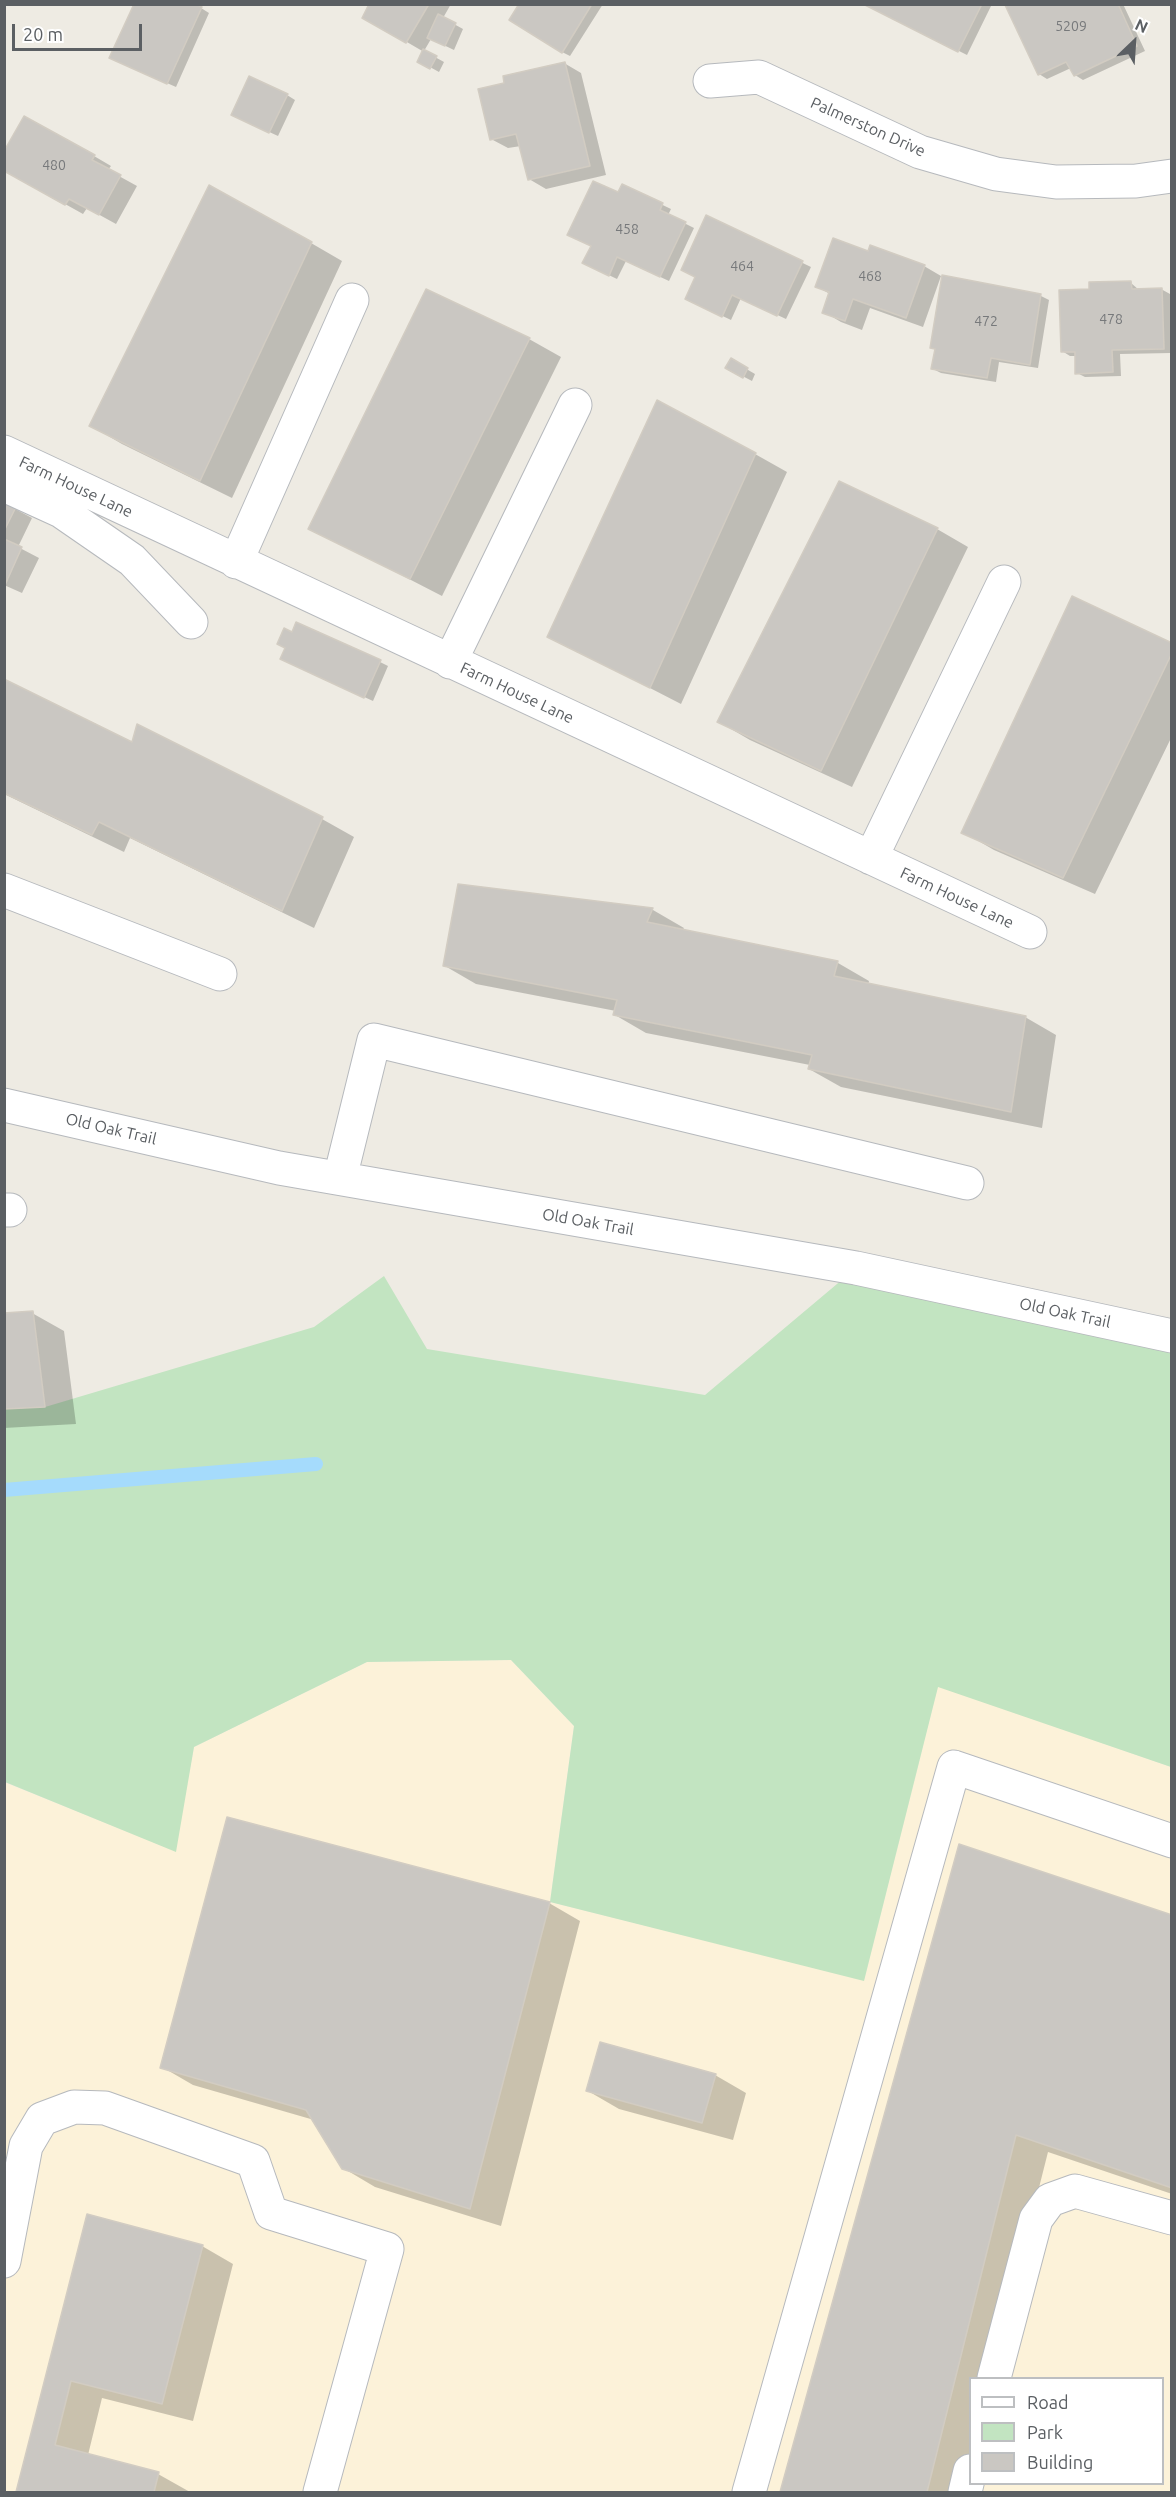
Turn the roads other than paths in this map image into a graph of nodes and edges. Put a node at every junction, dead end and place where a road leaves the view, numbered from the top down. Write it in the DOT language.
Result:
graph roads {
  1 [pos="711,81"];
  2 [pos="1172,176"];
  3 [pos="352,300"];
  4 [pos="575,405"];
  5 [pos="4,452"];
  6 [pos="4,485"];
  7 [pos="236,562"];
  8 [pos="1004,582"];
  9 [pos="191,622"];
  10 [pos="450,662"];
  11 [pos="871,858"];
  12 [pos="4,890"];
  13 [pos="1030,932"];
  14 [pos="220,974"];
  15 [pos="4,1105"];
  16 [pos="340,1179"];
  17 [pos="967,1183"];
  18 [pos="1172,1336"];
  19 [pos="1172,1841"];
  20 [pos="9,2207"];
  21 [pos="1172,2218"];
  22 [pos="4,2261"];
  23 [pos="995,2377"];
  24 [pos="969,2475"];
  25 [pos="320,2493"];
  26 [pos="749,2493"];
  27 [pos="965,2493"];
  1 -- 2 [label="street, Palmerston Drive"];
  3 -- 7 [label="street"];
  4 -- 10 [label="street"];
  5 -- 7 [label="street, Farm House Lane"];
  6 -- 9 [label="street"];
  7 -- 10 [label="street, Farm House Lane"];
  8 -- 11 [label="street"];
  10 -- 11 [label="street, Farm House Lane"];
  11 -- 13 [label="street, Farm House Lane"];
  12 -- 14 [label="street"];
  15 -- 16 [label="street, Old Oak Trail"];
  16 -- 17 [label="street"];
  16 -- 18 [label="street, Old Oak Trail"];
  19 -- 26 [label="street"];
  20 -- 22 [label="street"];
  20 -- 25 [label="street"];
  21 -- 23 [label="street"];
  24 -- 27 [label="street"];
}
